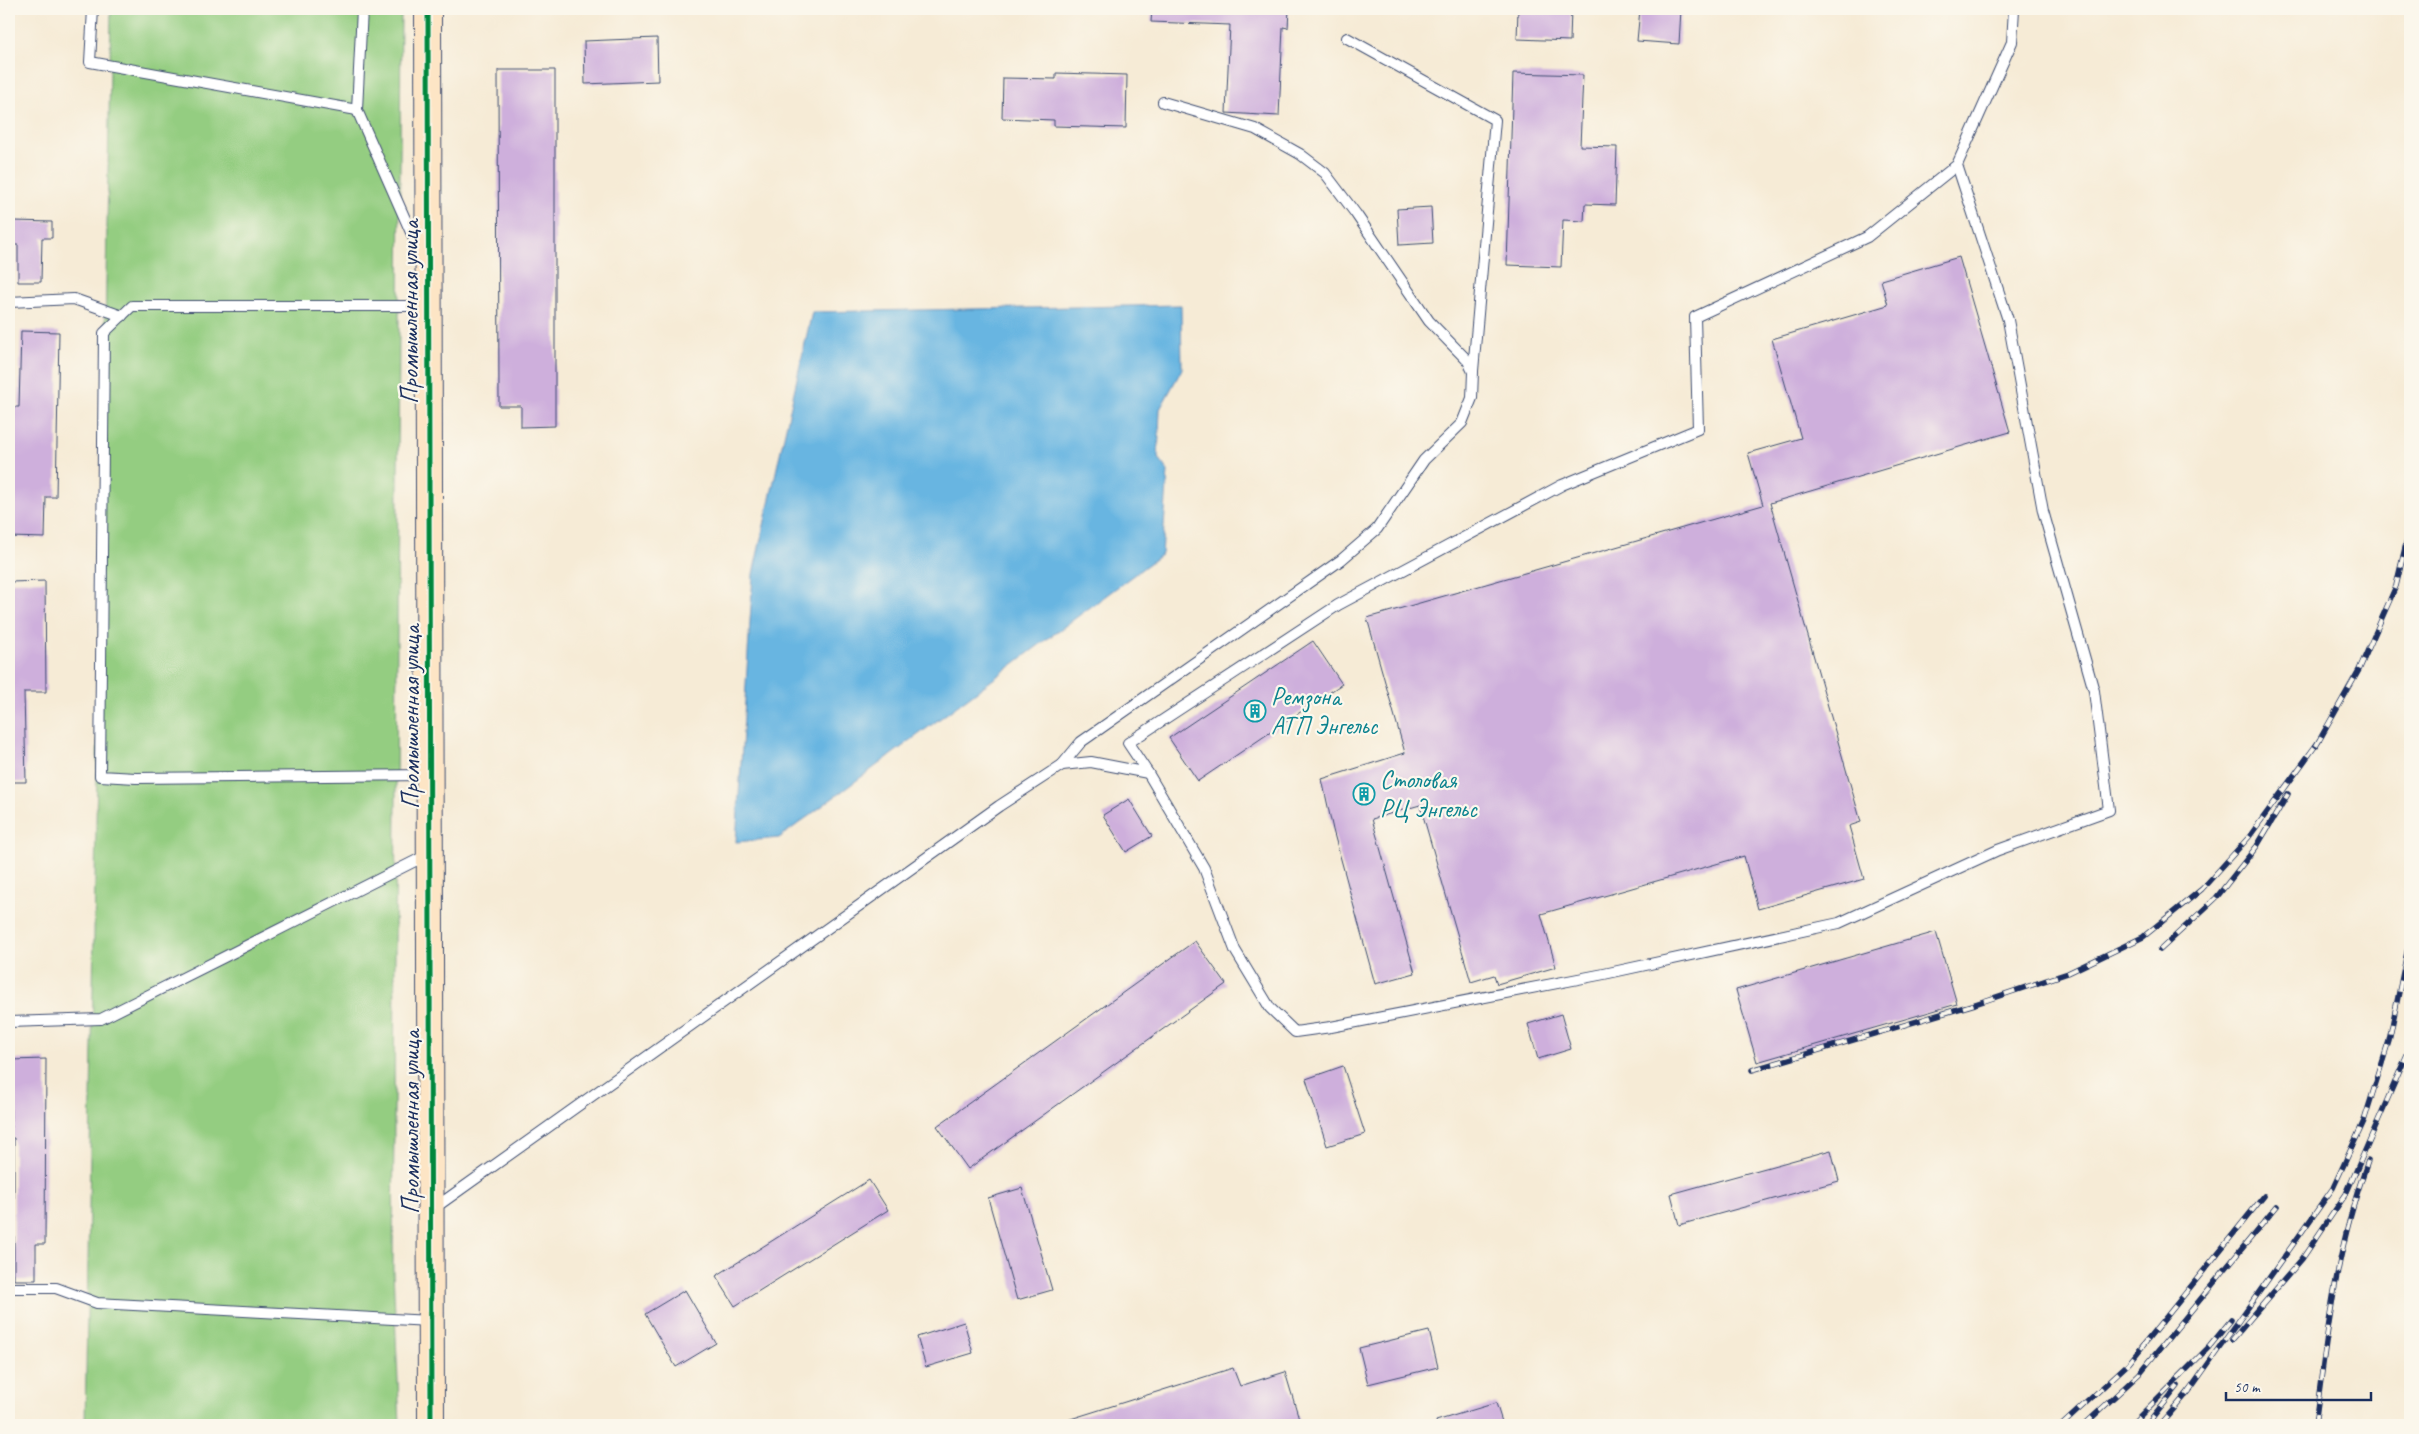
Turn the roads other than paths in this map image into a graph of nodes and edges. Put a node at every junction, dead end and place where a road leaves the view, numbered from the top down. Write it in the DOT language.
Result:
graph roads {
  1 [pos="93,9"];
  2 [pos="362,9"];
  3 [pos="428,9"];
  4 [pos="2014,9"];
  5 [pos="1347,38"];
  6 [pos="1163,102"];
  7 [pos="357,110"];
  8 [pos="1957,165"];
  9 [pos="429,275"];
  10 [pos="9,302"];
  11 [pos="429,306"];
  12 [pos="122,316"];
  13 [pos="1473,372"];
  14 [pos="1062,765"];
  15 [pos="1148,773"];
  16 [pos="430,775"];
  17 [pos="430,853"];
  18 [pos="9,1022"];
  19 [pos="430,1211"];
  20 [pos="9,1288"];
  21 [pos="431,1321"];
  22 [pos="431,1425"];
  1 -- 7 [label="lane"];
  2 -- 7 [label="lane"];
  3 -- 9 [label="street, Промышленная улица"];
  4 -- 8 [label="lane"];
  5 -- 13 [label="lane"];
  6 -- 13 [label="lane"];
  7 -- 9 [label="lane"];
  8 -- 15 [label="lane"];
  8 -- 15 [label="lane"];
  9 -- 11 [label="street, Промышленная улица"];
  10 -- 12 [label="lane"];
  11 -- 12 [label="lane"];
  11 -- 16 [label="street, Промышленная улица"];
  12 -- 16 [label="lane"];
  13 -- 14 [label="lane"];
  14 -- 15 [label="lane"];
  14 -- 19 [label="lane"];
  16 -- 17 [label="street, Промышленная улица"];
  17 -- 18 [label="lane"];
  17 -- 19 [label="street, Промышленная улица"];
  19 -- 21 [label="street, Промышленная улица"];
  20 -- 21 [label="lane"];
  21 -- 22 [label="street, Промышленная улица"];
}
